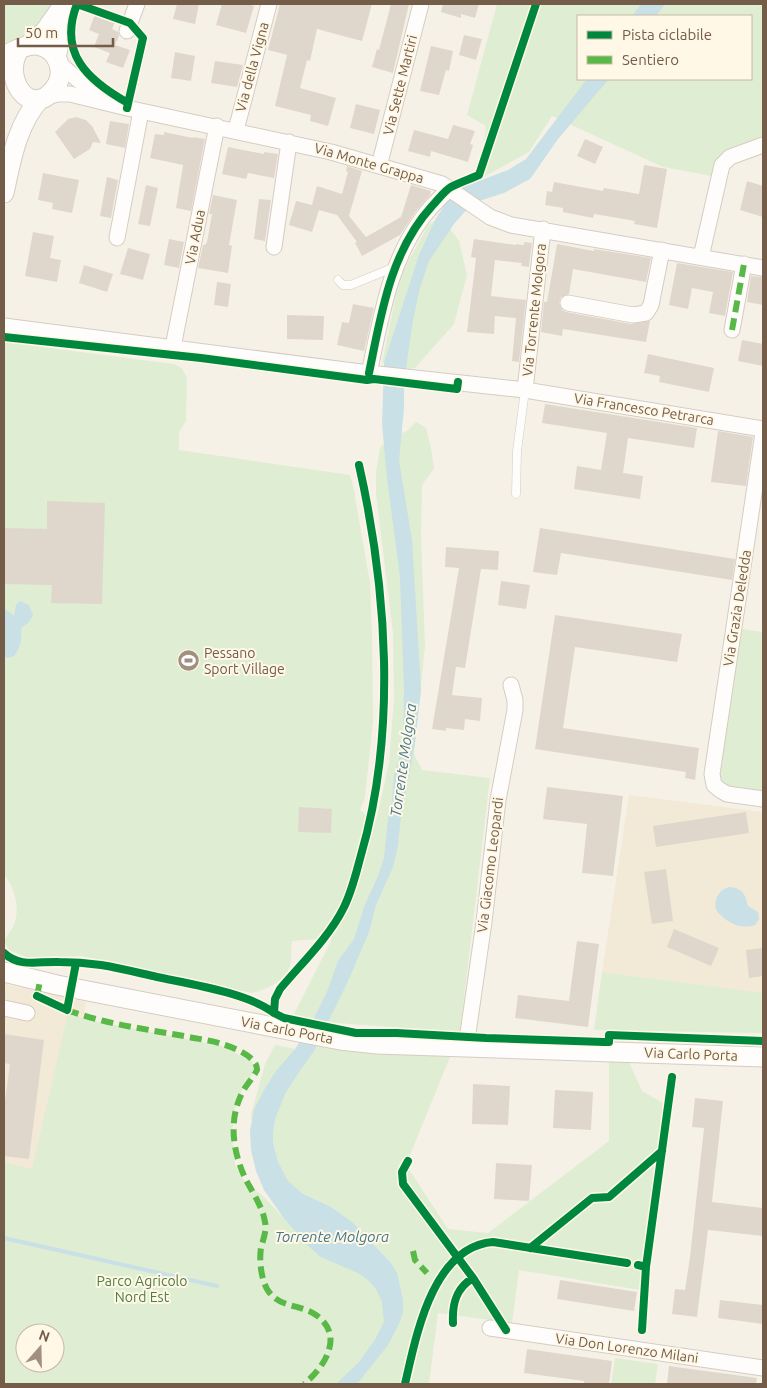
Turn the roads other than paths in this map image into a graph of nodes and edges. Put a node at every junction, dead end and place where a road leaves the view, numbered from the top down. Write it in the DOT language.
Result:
graph roads {
  1 [pos="66,4"];
  2 [pos="138,4"];
  3 [pos="269,4"];
  4 [pos="421,4"];
  5 [pos="127,31"];
  6 [pos="17,50"];
  7 [pos="58,61"];
  8 [pos="9,88"];
  9 [pos="43,98"];
  10 [pos="134,109"];
  11 [pos="217,126"];
  12 [pos="236,130"];
  13 [pos="289,142"];
  14 [pos="763,145"];
  15 [pos="13,156"];
  16 [pos="379,166"];
  17 [pos="450,188"];
  18 [pos="4,193"];
  19 [pos="542,229"];
  20 [pos="116,238"];
  21 [pos="274,247"];
  22 [pos="662,250"];
  23 [pos="701,257"];
  24 [pos="744,264"];
  25 [pos="396,266"];
  26 [pos="763,268"];
  27 [pos="338,280"];
  28 [pos="568,303"];
  29 [pos="4,326"];
  30 [pos="732,330"];
  31 [pos="173,348"];
  32 [pos="374,374"];
  33 [pos="525,390"];
  34 [pos="763,428"];
  35 [pos="763,433"];
  36 [pos="516,494"];
  37 [pos="511,685"];
  38 [pos="763,799"];
  39 [pos="4,966"];
  40 [pos="4,972"];
  41 [pos="24,977"];
  42 [pos="4,1008"];
  43 [pos="27,1013"];
  44 [pos="466,1047"];
  45 [pos="763,1057"];
  46 [pos="490,1328"];
  47 [pos="763,1368"];
  1 -- 6 [label="street"];
  1 -- 7 [label="street"];
  2 -- 5 [label="street"];
  3 -- 12 [label="street, Via della Vigna"];
  4 -- 16 [label="street, Via Sette Martiri"];
  6 -- 7 [label="street"];
  6 -- 8 [label="street"];
  7 -- 9 [label="street"];
  7 -- 10 [label="street, Via Monte Grappa"];
  8 -- 9 [label="street"];
  8 -- 15 [label="street"];
  9 -- 10 [label="street, Via Monte Grappa"];
  9 -- 15 [label="street"];
  10 -- 11 [label="street, Via Monte Grappa"];
  10 -- 20 [label="street"];
  11 -- 12 [label="street, Via Monte Grappa"];
  11 -- 31 [label="street, Via Adua"];
  12 -- 13 [label="street, Via Monte Grappa"];
  13 -- 16 [label="street, Via Monte Grappa"];
  13 -- 21 [label="street"];
  14 -- 23 [label="street"];
  15 -- 18 [label="street"];
  16 -- 17 [label="street, Via Monte Grappa"];
  17 -- 19 [label="street, Via Monte Grappa"];
  17 -- 25 [label="street"];
  19 -- 22 [label="street, Via Monte Grappa"];
  19 -- 33 [label="street, Via Torrente Molgora"];
  22 -- 23 [label="street, Via Monte Grappa"];
  22 -- 28 [label="street"];
  23 -- 24 [label="street, Via Monte Grappa"];
  24 -- 26 [label="street, Via Monte Grappa"];
  24 -- 30 [label="street"];
  25 -- 27 [label="lane"];
  25 -- 32 [label="street"];
  29 -- 31 [label="street, Via Francesco Petrarca"];
  31 -- 32 [label="street, Via Francesco Petrarca"];
  32 -- 33 [label="street, Via Francesco Petrarca"];
  33 -- 34 [label="street, Via Francesco Petrarca"];
  33 -- 36 [label="lane"];
  35 -- 38 [label="street, Via Grazia Deledda"];
  37 -- 44 [label="street, Via Giacomo Leopardi"];
  39 -- 41 [label="street, Via Carlo Porta"];
  40 -- 41 [label="street, Via Carlo Porta"];
  41 -- 44 [label="street, Via Carlo Porta"];
  42 -- 43 [label="street"];
  44 -- 45 [label="street, Via Carlo Porta"];
  46 -- 47 [label="street, Via Don Lorenzo Milani"];
}
